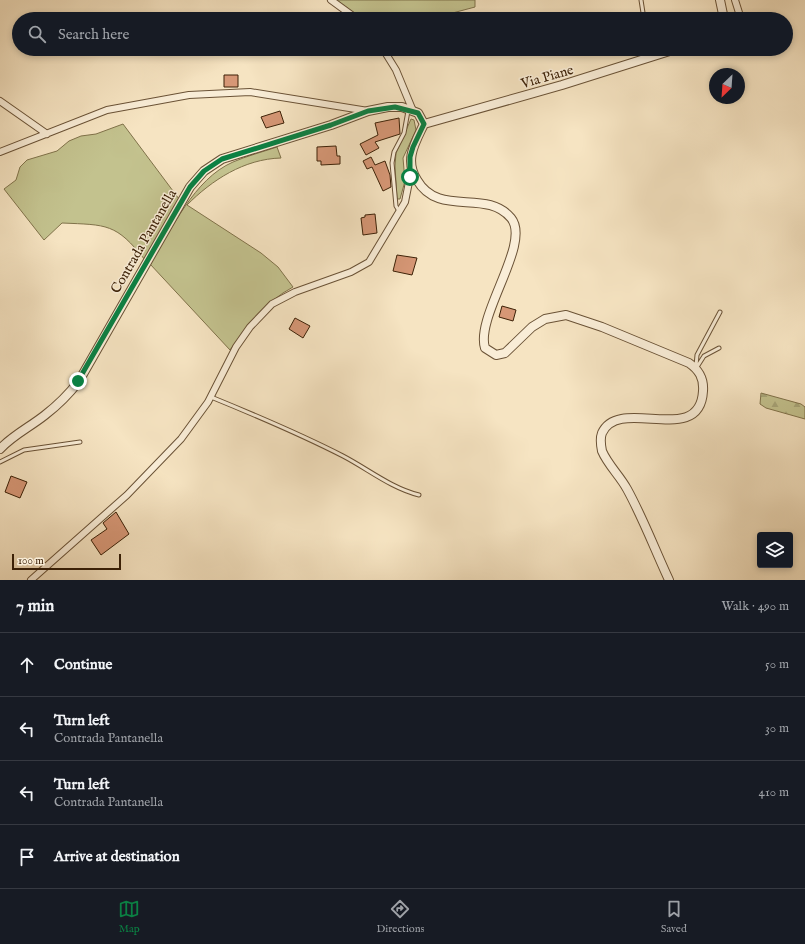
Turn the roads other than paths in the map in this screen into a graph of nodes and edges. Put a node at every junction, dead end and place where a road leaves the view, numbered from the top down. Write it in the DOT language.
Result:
graph roads {
  1 [pos="331,0"];
  2 [pos="641,0"];
  3 [pos="720,0"];
  4 [pos="734,0"];
  5 [pos="347,12"];
  6 [pos="643,12"];
  7 [pos="723,12"];
  8 [pos="738,12"];
  9 [pos="387,56"];
  10 [pos="643,56"];
  11 [pos="0,101"];
  12 [pos="411,110"];
  13 [pos="368,111"];
  14 [pos="424,124"];
  15 [pos="47,134"];
  16 [pos="0,152"];
  17 [pos="411,172"];
  18 [pos="399,212"];
  19 [pos="720,312"];
  20 [pos="720,348"];
  21 [pos="696,368"];
  22 [pos="211,397"];
  23 [pos="80,442"];
  24 [pos="0,449"];
  25 [pos="0,462"];
  26 [pos="419,495"];
  27 [pos="31,580"];
  28 [pos="669,580"];
  1 -- 5 [label="street"];
  2 -- 6 [label="lane"];
  3 -- 7 [label="street"];
  4 -- 8 [label="street"];
  9 -- 12 [label="street"];
  10 -- 14 [label="street, Via Piane"];
  11 -- 15 [label="street"];
  12 -- 13 [label="street, Contrada Pantanella"];
  12 -- 14 [label="street"];
  12 -- 18 [label="lane"];
  13 -- 15 [label="street"];
  13 -- 24 [label="street, Contrada Pantanella"];
  14 -- 17 [label="street"];
  15 -- 16 [label="street"];
  17 -- 18 [label="street"];
  17 -- 21 [label="street"];
  18 -- 22 [label="street"];
  19 -- 21 [label="lane"];
  20 -- 21 [label="lane"];
  21 -- 28 [label="street"];
  22 -- 26 [label="lane"];
  22 -- 27 [label="street"];
  23 -- 25 [label="lane"];
}
